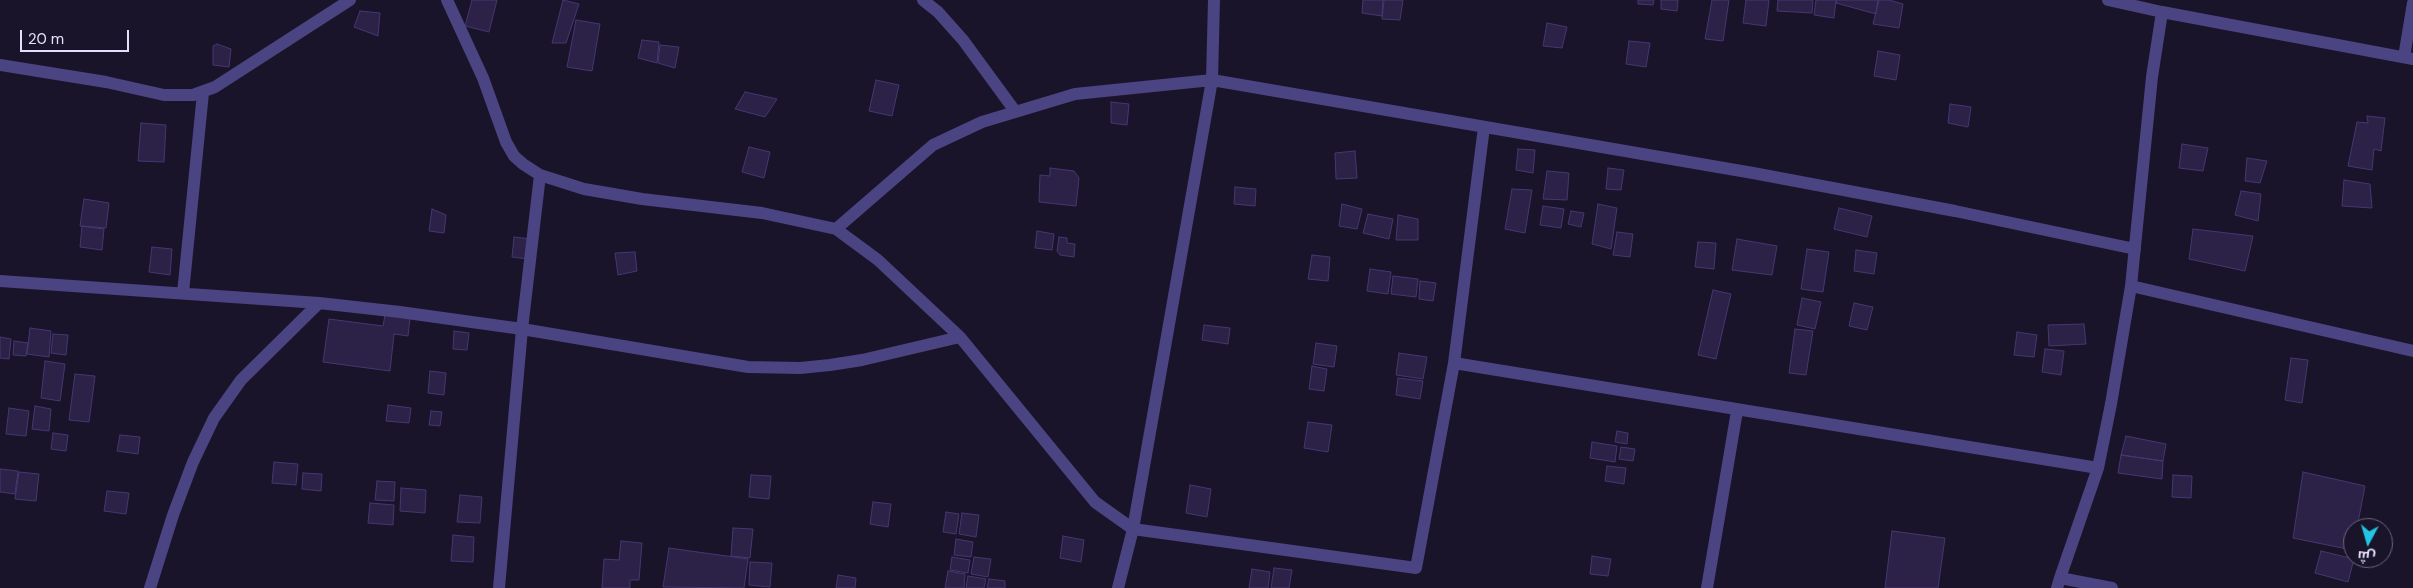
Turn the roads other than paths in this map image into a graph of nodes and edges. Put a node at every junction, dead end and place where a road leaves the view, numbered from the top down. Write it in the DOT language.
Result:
graph roads {
  1 [pos="350,0"];
  2 [pos="447,0"];
  3 [pos="923,0"];
  4 [pos="1214,0"];
  5 [pos="2108,0"];
  6 [pos="2413,2"];
  7 [pos="2162,12"];
  8 [pos="2408,58"];
  9 [pos="0,65"];
  10 [pos="1212,80"];
  11 [pos="204,93"];
  12 [pos="1015,111"];
  13 [pos="1484,127"];
  14 [pos="540,176"];
  15 [pos="836,229"];
  16 [pos="2135,249"];
  17 [pos="0,281"];
  18 [pos="2131,286"];
  19 [pos="183,293"];
  20 [pos="319,303"];
  21 [pos="522,329"];
  22 [pos="960,337"];
  23 [pos="2413,352"];
  24 [pos="1454,363"];
  25 [pos="1737,411"];
  26 [pos="2098,468"];
  27 [pos="1133,529"];
  28 [pos="2059,583"];
  29 [pos="150,588"];
  30 [pos="498,588"];
  31 [pos="1118,588"];
  32 [pos="1707,588"];
  33 [pos="2112,588"];
  1 -- 11 [label="street"];
  2 -- 14 [label="street"];
  3 -- 12 [label="street"];
  4 -- 10 [label="street"];
  5 -- 7 [label="street"];
  6 -- 8 [label="street"];
  7 -- 8 [label="street"];
  7 -- 16 [label="street"];
  9 -- 11 [label="street"];
  10 -- 12 [label="street"];
  10 -- 13 [label="street"];
  10 -- 27 [label="street"];
  11 -- 19 [label="street"];
  12 -- 15 [label="street"];
  13 -- 16 [label="street"];
  13 -- 24 [label="street"];
  14 -- 15 [label="street"];
  14 -- 21 [label="street"];
  15 -- 22 [label="street"];
  16 -- 18 [label="street"];
  17 -- 19 [label="street"];
  18 -- 23 [label="street"];
  18 -- 26 [label="street"];
  19 -- 20 [label="street"];
  20 -- 21 [label="street"];
  20 -- 29 [label="street"];
  21 -- 22 [label="street"];
  21 -- 30 [label="street"];
  22 -- 27 [label="street"];
  24 -- 25 [label="street"];
  24 -- 27 [label="street"];
  25 -- 26 [label="street"];
  25 -- 32 [label="street"];
  26 -- 28 [label="street"];
  27 -- 31 [label="street"];
  28 -- 33 [label="street"];
}
